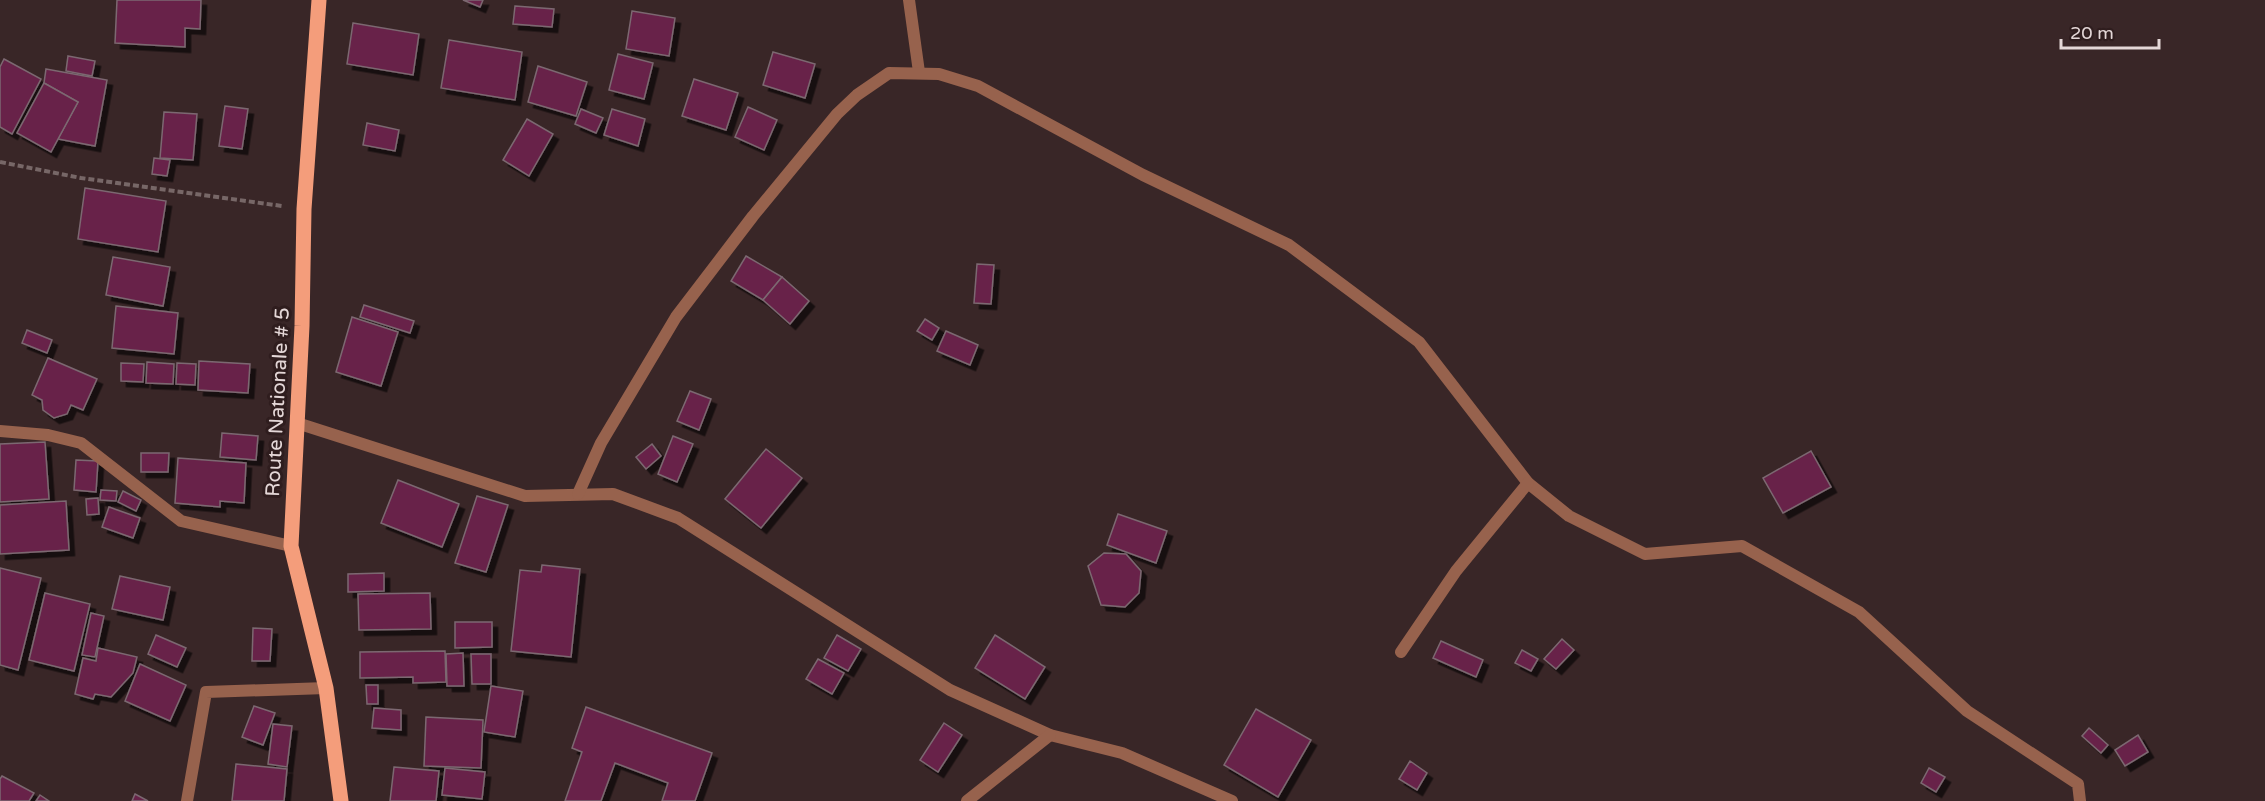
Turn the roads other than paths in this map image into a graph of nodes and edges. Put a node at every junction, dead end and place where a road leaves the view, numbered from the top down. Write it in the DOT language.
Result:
graph roads {
  1 [pos="319,0"];
  2 [pos="909,0"];
  3 [pos="919,72"];
  4 [pos="297,423"];
  5 [pos="0,431"];
  6 [pos="1528,483"];
  7 [pos="578,494"];
  8 [pos="291,546"];
  9 [pos="1401,652"];
  10 [pos="326,688"];
  11 [pos="1050,735"];
  12 [pos="187,801"];
  13 [pos="341,801"];
  14 [pos="967,801"];
  15 [pos="1232,801"];
  16 [pos="2080,801"];
  1 -- 4 [label="main road, Route Nationale # 5"];
  2 -- 3 [label="street"];
  3 -- 6 [label="street"];
  3 -- 7 [label="street"];
  4 -- 7 [label="street"];
  4 -- 8 [label="main road, Route Nationale # 5"];
  5 -- 8 [label="street"];
  6 -- 9 [label="street"];
  6 -- 16 [label="street"];
  7 -- 11 [label="street"];
  8 -- 10 [label="main road, Route Nationale # 5"];
  10 -- 12 [label="street"];
  10 -- 13 [label="main road, Route Nationale # 5"];
  11 -- 14 [label="street"];
  11 -- 15 [label="street"];
}
